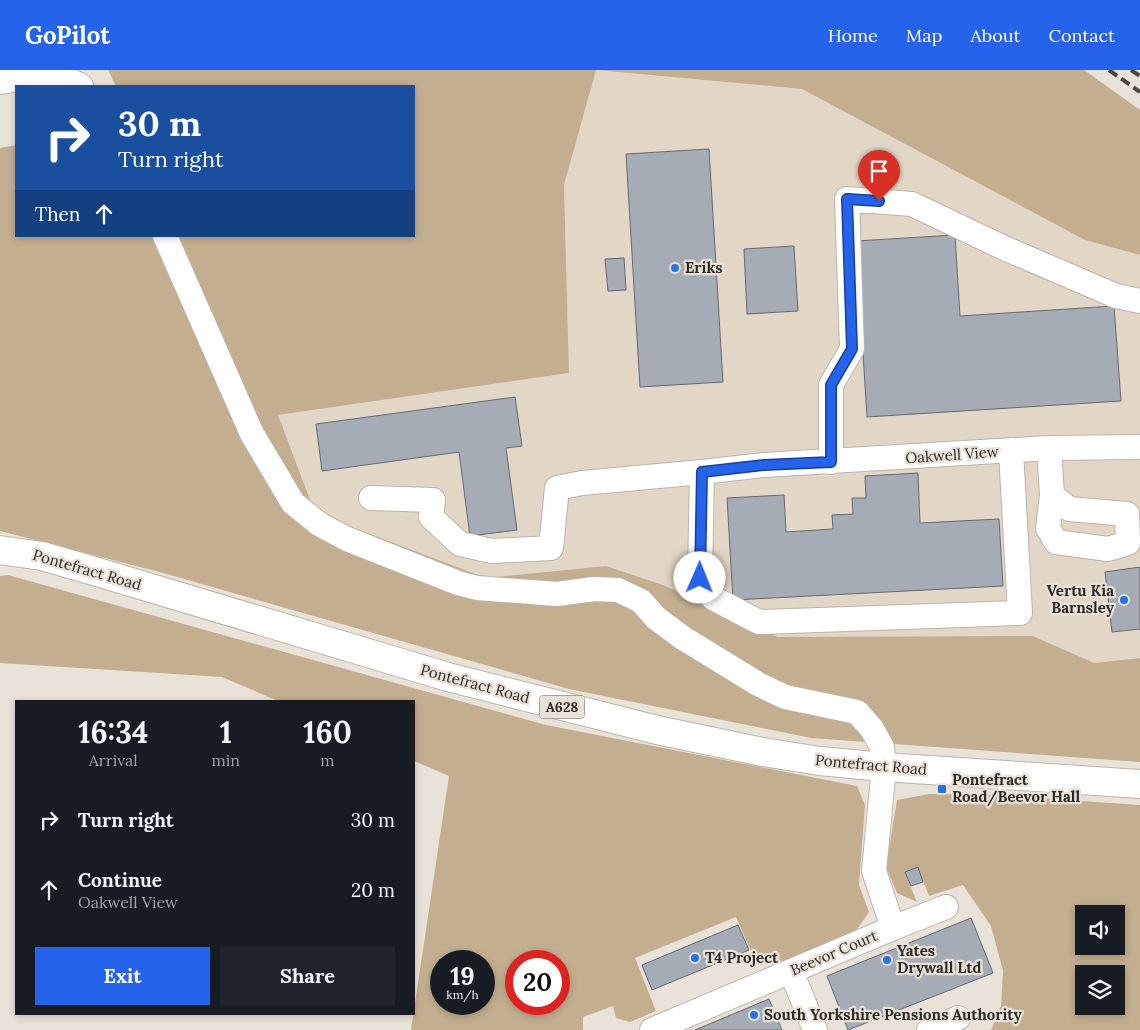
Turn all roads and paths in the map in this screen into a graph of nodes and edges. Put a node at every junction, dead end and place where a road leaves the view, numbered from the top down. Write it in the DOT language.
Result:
graph roads {
  1 [pos="0,82"];
  2 [pos="79,85"];
  3 [pos="165,237"];
  4 [pos="1140,301"];
  5 [pos="1140,447"];
  6 [pos="1049,448"];
  7 [pos="1011,451"];
  8 [pos="831,462"];
  9 [pos="702,472"];
  10 [pos="1052,496"];
  11 [pos="371,498"];
  12 [pos="0,550"];
  13 [pos="884,767"];
  14 [pos="1140,784"];
  15 [pos="946,907"];
  16 [pos="892,928"];
  17 [pos="790,971"];
  18 [pos="958,1018"];
  19 [pos="652,1030"];
  20 [pos="815,1030"];
  21 [pos="929,1030"];
  1 -- 2 [label="street"];
  3 -- 13 [label="street, Beevor Court"];
  4 -- 8 [label="street"];
  5 -- 6 [label="street, Oakwell View"];
  6 -- 7 [label="street, Oakwell View"];
  6 -- 10 [label="street"];
  7 -- 8 [label="street, Oakwell View"];
  7 -- 9 [label="street"];
  8 -- 9 [label="street, Oakwell View"];
  9 -- 11 [label="street, Oakwell View"];
  12 -- 13 [label="highway, Pontefract Road / A628"];
  13 -- 14 [label="highway, Pontefract Road / A628"];
  13 -- 16 [label="street, Beevor Court"];
  15 -- 16 [label="street"];
  16 -- 17 [label="street, Beevor Court"];
  17 -- 19 [label="street, Beevor Court"];
  17 -- 20 [label="street"];
  18 -- 21 [label="street"];
}
